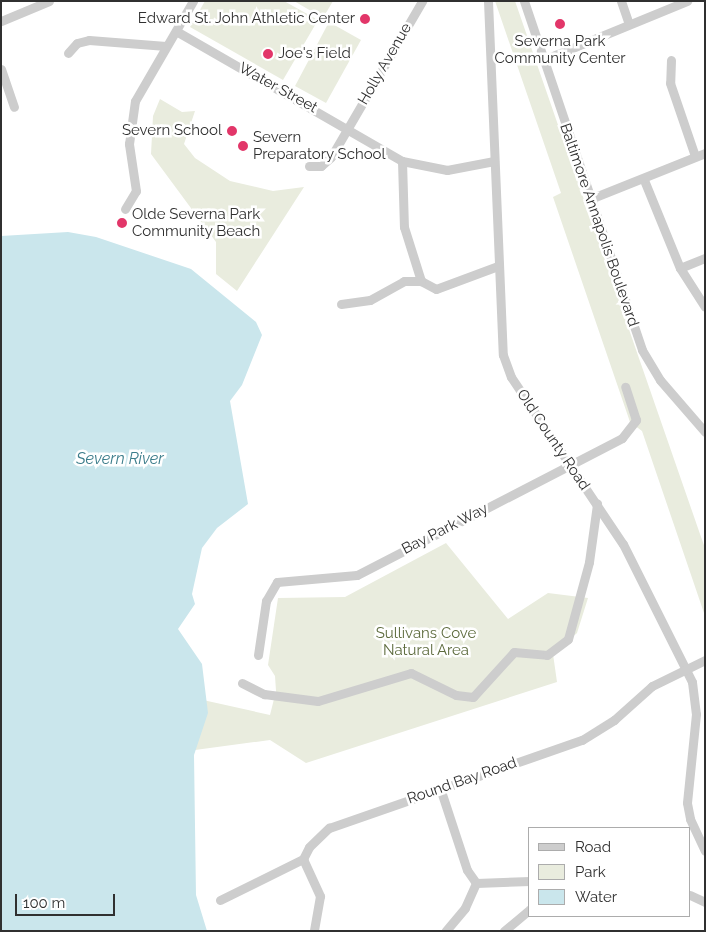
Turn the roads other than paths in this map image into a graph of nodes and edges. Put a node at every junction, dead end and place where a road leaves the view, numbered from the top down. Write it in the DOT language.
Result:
graph roads {
  1 [pos="49,1"];
  2 [pos="193,1"];
  3 [pos="422,1"];
  4 [pos="488,1"];
  5 [pos="524,1"];
  6 [pos="621,1"];
  7 [pos="685,2"];
  8 [pos="1,21"];
  9 [pos="629,24"];
  10 [pos="176,31"];
  11 [pos="166,46"];
  12 [pos="68,53"];
  13 [pos="544,60"];
  14 [pos="671,60"];
  15 [pos="1,69"];
  16 [pos="14,107"];
  17 [pos="348,128"];
  18 [pos="705,153"];
  19 [pos="695,156"];
  20 [pos="402,161"];
  21 [pos="494,161"];
  22 [pos="309,166"];
  23 [pos="644,180"];
  24 [pos="590,199"];
  25 [pos="125,209"];
  26 [pos="705,258"];
  27 [pos="498,266"];
  28 [pos="680,268"];
  29 [pos="421,281"];
  30 [pos="341,304"];
  31 [pos="705,307"];
  32 [pos="625,388"];
  33 [pos="705,432"];
  34 [pos="571,463"];
  35 [pos="598,504"];
  36 [pos="258,655"];
  37 [pos="705,660"];
  38 [pos="686,667"];
  39 [pos="242,683"];
  40 [pos="440,788"];
  41 [pos="705,851"];
  42 [pos="303,859"];
  43 [pos="528,881"];
  44 [pos="476,883"];
  45 [pos="691,895"];
  46 [pos="220,900"];
  47 [pos="705,902"];
  48 [pos="528,912"];
  49 [pos="314,931"];
  50 [pos="446,931"];
  51 [pos="504,931"];
  1 -- 8 [label="street"];
  2 -- 10 [label="street"];
  3 -- 17 [label="street, Holly Avenue"];
  4 -- 21 [label="street, Old County Road"];
  5 -- 13 [label="street, Baltimore Annapolis Boulevard"];
  6 -- 9 [label="street"];
  7 -- 9 [label="street"];
  9 -- 13 [label="street"];
  10 -- 11 [label="street"];
  10 -- 17 [label="street, Water Street"];
  11 -- 12 [label="street"];
  11 -- 25 [label="street"];
  13 -- 24 [label="street, Baltimore Annapolis Boulevard"];
  14 -- 19 [label="street"];
  15 -- 16 [label="street"];
  17 -- 20 [label="street, Water Street"];
  17 -- 22 [label="street, Holly Avenue"];
  18 -- 19 [label="street"];
  19 -- 23 [label="street"];
  20 -- 21 [label="street"];
  20 -- 29 [label="street"];
  21 -- 27 [label="street, Old County Road"];
  23 -- 24 [label="street"];
  23 -- 28 [label="street"];
  24 -- 33 [label="street, Baltimore Annapolis Boulevard"];
  26 -- 28 [label="street"];
  27 -- 29 [label="street"];
  27 -- 34 [label="street, Old County Road"];
  28 -- 31 [label="street"];
  29 -- 30 [label="street"];
  32 -- 34 [label="street, Bay Park Way"];
  34 -- 35 [label="street, Old County Road"];
  34 -- 36 [label="street, Bay Park Way"];
  35 -- 38 [label="street, Old County Road"];
  35 -- 39 [label="street"];
  37 -- 38 [label="street, Round Bay Road"];
  38 -- 40 [label="street, Round Bay Road"];
  38 -- 41 [label="street, Old County Road"];
  40 -- 42 [label="street, Round Bay Road"];
  40 -- 44 [label="street"];
  42 -- 46 [label="street, Round Bay Road"];
  42 -- 49 [label="street"];
  43 -- 44 [label="street"];
  44 -- 50 [label="street"];
  45 -- 47 [label="street"];
  48 -- 51 [label="street"];
}
